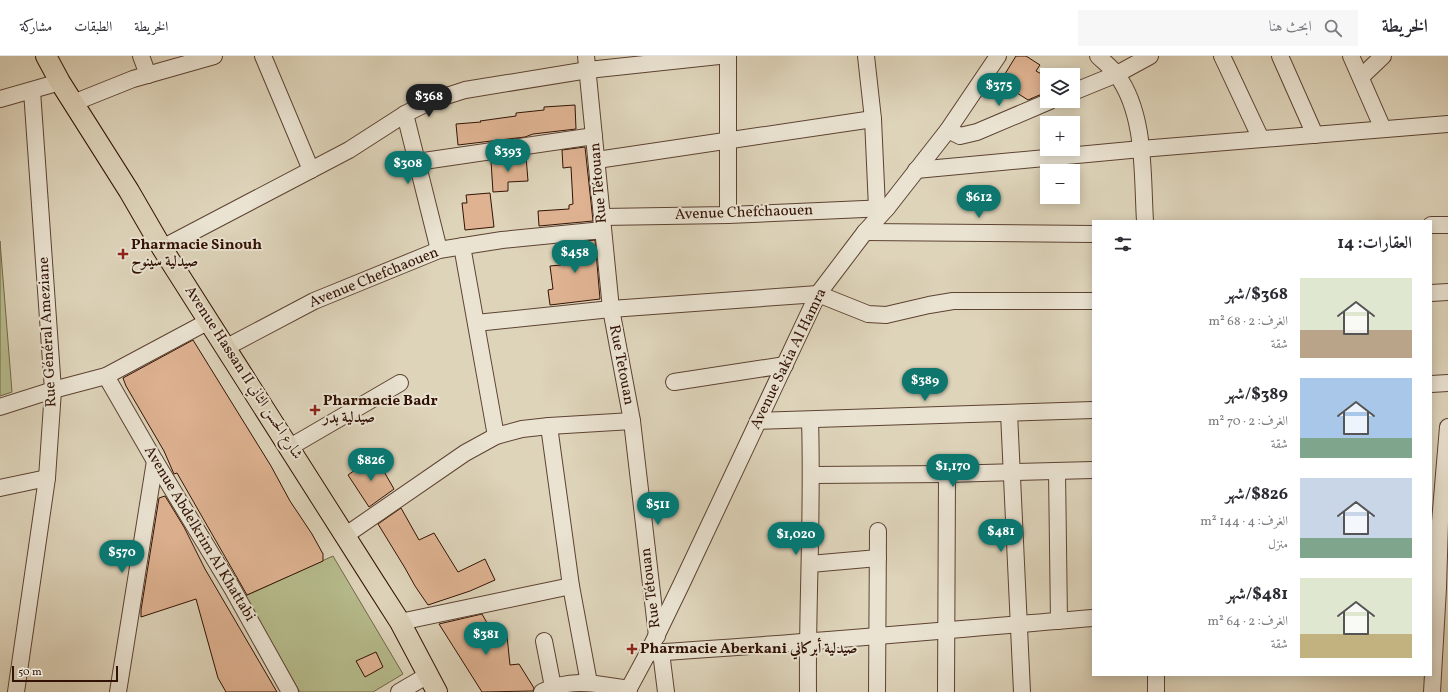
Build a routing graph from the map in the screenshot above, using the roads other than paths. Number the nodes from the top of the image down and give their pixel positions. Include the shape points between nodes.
1 (46, 56) edge
2 (141, 56) edge
3 (214, 56) edge
4 (263, 56) edge
5 (719, 56) edge
6 (728, 56) edge
7 (866, 56) edge
8 (998, 56) edge
9 (1098, 56) edge
10 (1150, 56) edge
11 (1222, 56) edge
12 (1280, 56) edge
13 (1351, 56) edge
14 (1383, 56) edge
15 (587, 63) edge
16 (1117, 74) junction
17 (148, 75) junction
18 (1361, 77) junction
19 (60, 82) junction
20 (1080, 89) edge
21 (32, 91) junction
22 (0, 99) edge
23 (73, 103) junction
24 (1040, 105) edge
25 (405, 114) junction
26 (874, 119) junction
27 (1448, 124) edge
28 (1383, 129) junction
29 (948, 130) junction
30 (1316, 135) junction
31 (594, 136) junction
32 (1261, 139) junction
33 (727, 141) junction
34 (1141, 149) junction
35 (597, 160) junction
36 (416, 162) junction
37 (311, 170) junction
38 (916, 170) junction
39 (882, 208) junction
40 (728, 215) junction
41 (1145, 220) edge
42 (603, 224) junction
43 (1432, 225) edge
44 (1448, 225) edge
45 (865, 232) junction
46 (1092, 234) edge
47 (462, 246) junction
48 (162, 248) junction
49 (438, 250) junction
50 (1432, 292) edge
51 (1448, 292) edge
52 (818, 294) junction
53 (1092, 301) edge
54 (611, 309) junction
55 (209, 321) junction
56 (476, 323) junction
57 (225, 348) junction
58 (785, 365) junction
59 (106, 376) junction
60 (674, 382) dead end
61 (400, 383) dead end
62 (1448, 383) edge
63 (1432, 384) edge
64 (54, 390) junction
65 (0, 407) edge
66 (1092, 410) edge
67 (1009, 413) junction
68 (632, 420) junction
69 (810, 420) junction
70 (758, 421) junction
71 (549, 426) junction
72 (496, 436) junction
73 (1443, 438) edge
74 (290, 447) junction
75 (155, 461) junction
76 (1092, 470) edge
77 (1057, 471) junction
78 (1012, 473) junction
79 (947, 474) junction
80 (812, 475) junction
81 (47, 478) junction
82 (0, 488) edge
83 (1436, 522) edge
84 (878, 531) dead end
85 (346, 535) junction
86 (878, 558) junction
87 (810, 564) junction
88 (571, 586) junction
89 (1439, 588) edge
90 (1092, 618) edge
91 (1059, 621) junction
92 (400, 622) junction
93 (1018, 624) junction
94 (946, 630) junction
95 (877, 635) junction
96 (657, 636) junction
97 (544, 641) dead end
98 (808, 642) junction
99 (655, 653) junction
100 (1432, 653) edge
101 (428, 675) junction
102 (1156, 676) edge
103 (589, 683) junction
104 (547, 689) edge
105 (628, 691) edge
106 (16, 692) edge
107 (118, 692) edge
108 (290, 692) edge
109 (399, 692) edge
110 (437, 692) edge
111 (666, 692) edge
112 (808, 692) edge
113 (877, 692) edge
114 (946, 692) edge
115 (1022, 692) edge
116 (1156, 692) edge
117 (1432, 692) edge

1 - 19 main road, Avenue Hassan II شارع الحسن الثاني
2 - 17 street
3 - 17 street
4 - 37 street
5 - 15 street
6 - 33 street
7 - 26 street
8 - 29 street, Avenue Sakia Al Hamra
9 - 16 street
10 - 16 street
11 - 32 street
12 - 30 street
13 - 18 street
14 - 18 street
15 - 25 street via 465,90 431,101
15 - 31 street, Rue Tétouan
16 - 20 street
16 - 34 street via 1129,94
17 - 23 street
18 - 28 street
19 - 21 street
19 - 23 main road, Avenue Hassan II شارع الحسن الثاني
21 - 22 street
21 - 64 street, Rue Général Ameziane
23 - 48 main road, Avenue Hassan II شارع الحسن الثاني
24 - 29 street via 977,132 960,136
25 - 36 street
25 - 37 street via 349,150
26 - 33 street
26 - 39 street
27 - 28 street
28 - 30 street
29 - 38 street, Avenue Sakia Al Hamra
30 - 32 street
31 - 35 street, Rue Tétouan
31 - 36 street
32 - 34 street
33 - 35 street
33 - 40 street
34 - 38 street
34 - 41 street
35 - 42 street, Rue Tétouan
36 - 49 street
37 - 48 street
38 - 39 street, Avenue Sakia Al Hamra
39 - 40 street, Avenue Chefchaouen
39 - 45 street, Avenue Sakia Al Hamra
40 - 42 street, Avenue Chefchaouen
42 - 47 street, Avenue Chefchaouen
42 - 54 street, Rue Tétouan
43 - 44 street
45 - 46 street
45 - 52 street, Avenue Sakia Al Hamra
47 - 49 street, Avenue Chefchaouen
47 - 56 street
48 - 55 main road, Avenue Hassan II شارع الحسن الثاني
49 - 57 street, Avenue Chefchaouen via 314,301
50 - 51 street
52 - 53 street via 868,314 886,315 953,301
52 - 54 street
52 - 58 street, Avenue Sakia Al Hamra
54 - 56 street
54 - 68 street, Rue Tetouan
55 - 57 main road, Avenue Hassan II شارع الحسن الثاني
55 - 59 street
56 - 72 street
57 - 74 main road, Avenue Hassan II شارع الحسن الثاني
58 - 60 street
58 - 70 street, Avenue Sakia Al Hamra
59 - 64 street
59 - 75 street, Avenue Abdelkrim Al Khattabi
61 - 74 street
62 - 63 street
64 - 65 street
64 - 81 street, Rue Général Ameziane
66 - 67 street
67 - 69 street
67 - 78 street
68 - 71 street
68 - 96 street, Rue Tétouan
69 - 70 street
69 - 80 street
70 - 96 street, Avenue Sakia Al Hamra
71 - 72 street via 522,429
71 - 88 street
72 - 85 street via 465,453
73 - 83 street
74 - 85 main road, Avenue Hassan II شارع الحسن الثاني
75 - 107 street
75 - 108 street, Avenue Abdelkrim Al Khattabi via 232,588
76 - 77 street
77 - 78 street
77 - 91 street
78 - 79 street
78 - 93 street
79 - 80 street
79 - 94 street
80 - 87 street
81 - 82 street
81 - 106 street, Rue Général Ameziane
83 - 89 street
84 - 86 street
85 - 92 main road, Avenue Hassan II شارع الحسن الثاني
86 - 87 street
86 - 95 street
87 - 98 street
88 - 92 street
88 - 103 street
89 - 100 street
90 - 91 street
91 - 93 street
92 - 101 main road, Avenue Hassan II شارع الحسن الثاني
93 - 94 street
93 - 115 street
94 - 95 street
94 - 114 street
95 - 98 street
95 - 113 street
96 - 99 street, Avenue Sakia Al Hamra
97 - 104 street
98 - 99 street
98 - 112 street
99 - 105 street, Avenue Sakia Al Hamra
99 - 111 street
100 - 117 street
101 - 109 street
101 - 110 main road, Avenue Hassan II شارع الحسن الثاني
102 - 116 street
103 - 104 street via 572,683
103 - 105 street

